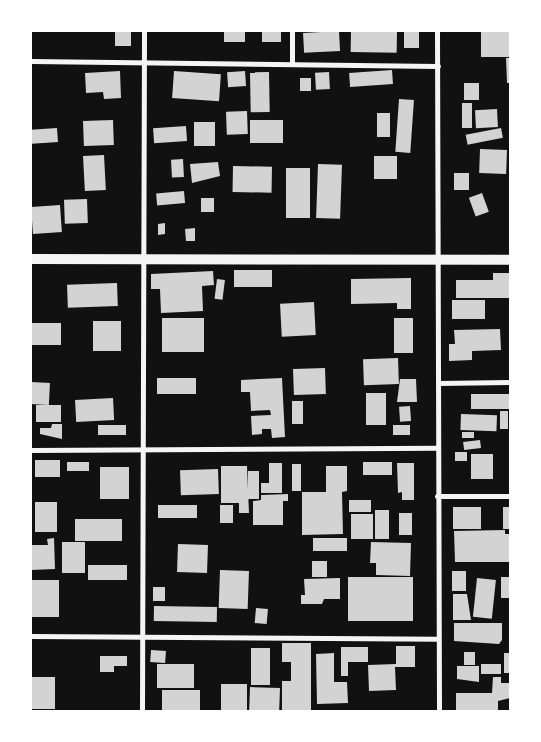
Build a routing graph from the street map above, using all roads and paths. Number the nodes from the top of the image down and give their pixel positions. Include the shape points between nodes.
1 (144, 31) edge
2 (292, 31) edge
3 (437, 31) edge
4 (31, 61) edge
5 (144, 62) junction
6 (292, 64) junction
7 (438, 66) junction
8 (31, 259) edge
9 (145, 259) junction
10 (510, 260) edge
11 (438, 261) junction
12 (510, 382) edge
13 (438, 383) junction
14 (438, 448) junction
15 (141, 449) junction
16 (31, 450) edge
17 (438, 496) junction
18 (510, 496) edge
19 (142, 634) junction
20 (31, 636) edge
21 (438, 639) junction
22 (142, 711) edge
23 (439, 711) edge

1 - 5 street
2 - 6 street
3 - 7 street
4 - 5 street
5 - 6 street
5 - 9 street
6 - 7 street
7 - 11 street
8 - 9 main road
9 - 11 main road
9 - 15 street
10 - 11 main road
11 - 13 street
12 - 13 street
13 - 14 street
14 - 15 street
14 - 17 street
15 - 16 street
15 - 19 street
17 - 18 street
17 - 21 street
19 - 20 street
19 - 21 street
19 - 22 street
21 - 23 street

